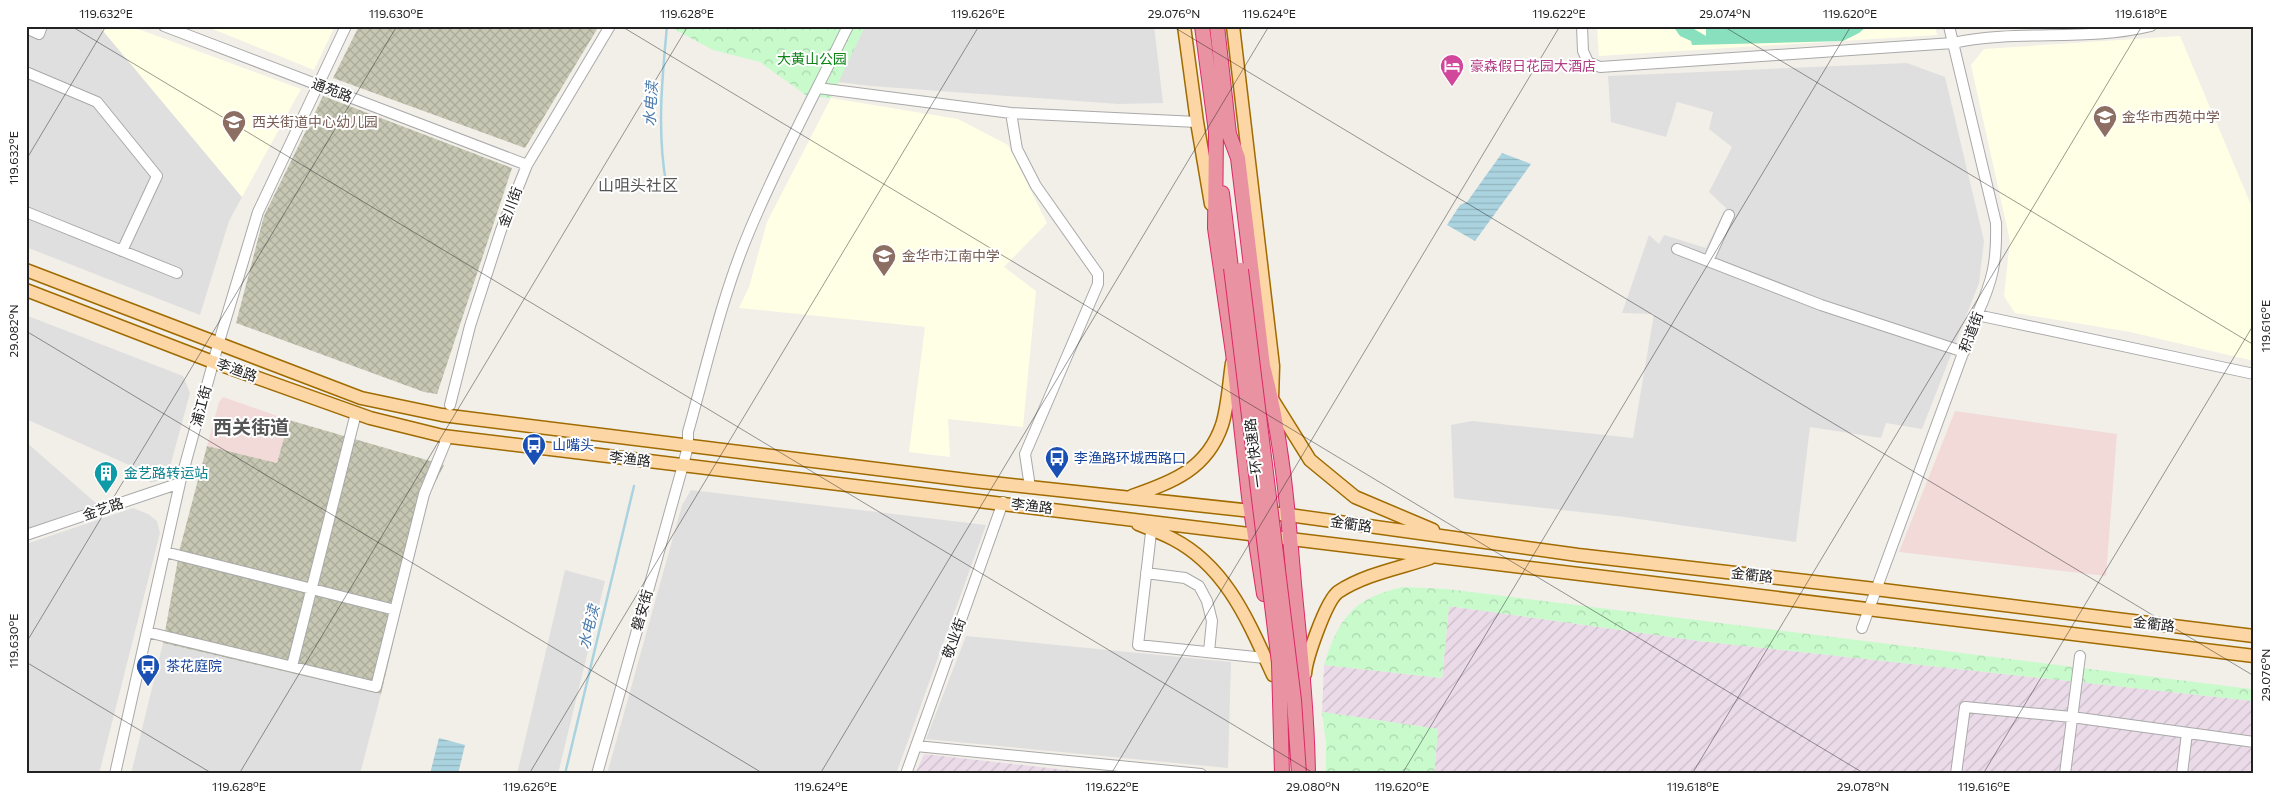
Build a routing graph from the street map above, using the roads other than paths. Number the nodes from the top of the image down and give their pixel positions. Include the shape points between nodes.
1 (42, 26) edge
2 (164, 26) edge
3 (346, 26) edge
4 (610, 26) edge
5 (848, 26) edge
6 (1184, 26) edge
7 (1202, 26) edge
8 (1216, 26) edge
9 (1233, 26) edge
10 (1582, 26) edge
11 (1949, 26) edge
12 (2151, 26) edge
13 (26, 28) edge
14 (1953, 43) junction
15 (26, 72) edge
16 (318, 85) junction
17 (818, 88) junction
18 (1011, 113) junction
19 (1197, 122) junction
20 (1222, 133) junction
21 (527, 165) junction
22 (27, 215) edge
23 (1728, 215) dead end
24 (1215, 228) junction
25 (1676, 249) dead end
26 (122, 251) junction
27 (1708, 261) junction
28 (1236, 269) junction
29 (26, 270) edge
30 (177, 274) dead end
31 (26, 290) edge
32 (1977, 315) junction
33 (218, 345) junction
34 (1964, 352) junction
35 (1233, 353) junction
36 (213, 362) junction
37 (2254, 374) edge
38 (1272, 399) junction
39 (450, 405) dead end
40 (356, 413) junction
41 (448, 436) junction
42 (688, 446) junction
43 (683, 465) junction
44 (180, 483) junction
45 (1030, 487) junction
46 (1128, 498) junction
47 (1003, 502) junction
48 (1251, 511) junction
49 (1289, 515) junction
50 (1152, 526) junction
51 (1255, 534) junction
52 (26, 535) edge
53 (1451, 537) junction
54 (1290, 538) junction
55 (165, 552) junction
56 (1434, 556) junction
57 (1146, 573) junction
58 (311, 589) junction
59 (1875, 589) junction
60 (1869, 609) junction
61 (395, 610) junction
62 (1862, 628) dead end
63 (147, 632) junction
64 (2254, 636) edge
65 (1209, 652) junction
66 (2080, 656) dead end
67 (2254, 656) edge
68 (1265, 658) junction
69 (292, 666) junction
70 (1273, 675) junction
71 (1304, 692) junction
72 (2072, 717) junction
73 (2187, 733) junction
74 (2254, 742) edge
75 (916, 746) junction
76 (115, 774) edge
77 (597, 774) edge
78 (906, 774) edge
79 (1201, 774) edge
80 (1276, 774) edge
81 (1282, 774) edge
82 (1299, 774) edge
83 (1308, 774) edge
84 (1956, 774) edge
85 (2065, 774) edge
86 (2182, 774) edge

1 - 13 street via 39,34
2 - 16 street, 通苑路
3 - 16 street, 浦江街
4 - 21 street, 金川街
5 - 17 street, 磐安街
6 - 19 main road
7 - 20 highway
8 - 20 highway
9 - 38 main road via 1273,366
10 - 14 street via 1583,51 1588,62 1600,66
11 - 14 street, 积道街
12 - 14 street via 2096,34 1982,37
14 - 32 street, 积道街 via 1996,223 1997,251 1991,284
15 - 26 street via 97,102 157,176
16 - 21 street, 通苑路
16 - 33 street, 浦江街 via 258,212
17 - 18 street
17 - 42 street, 磐安街 via 748,233 725,299 688,432
18 - 19 street
18 - 45 street via 1017,149 1036,186 1098,274 1098,284 1025,454
19 - 24 main road
20 - 24 highway
20 - 28 highway, 一环快速路
20 - 38 highway via 1238,158 1263,366
21 - 39 street, 金川街 via 501,230 470,326
22 - 26 street
23 - 27 street
24 - 35 highway
25 - 27 street
26 - 30 street
27 - 34 street via 1821,304
28 - 81 highway, 一环快速路, bridge via 1279,663
28 - 82 highway, 一环快速路, bridge via 1293,690
29 - 33 main road, 李渔路
31 - 36 main road, 李渔路
32 - 34 street, 积道街
32 - 37 street
33 - 36 street, 浦江街
33 - 42 main road, 李渔路 via 361,398 442,416
34 - 59 street, 积道街
35 - 46 main road via 1222,424 1211,448 1196,466 1174,481
35 - 48 highway
36 - 40 main road, 李渔路
36 - 44 street, 浦江街
38 - 49 highway
38 - 53 main road via 1310,460 1333,481 1355,497
40 - 41 main road, 李渔路
40 - 58 street
41 - 43 main road, 李渔路
41 - 61 street via 424,494
42 - 43 street, 磐安街
42 - 45 main road, 李渔路
43 - 47 main road, 李渔路
43 - 77 street, 磐安街
44 - 52 street, 金艺路
44 - 55 street, 浦江街
45 - 46 main road, 李渔路
46 - 48 main road, 李渔路
47 - 50 main road, 李渔路 via 1122,518
47 - 75 street, 敬业街
48 - 49 main road, 金衢路
48 - 51 highway
49 - 53 main road, 金衢路
49 - 54 highway
50 - 51 main road, 李渔路
50 - 57 street
50 - 68 main road via 1211,566 1239,604
51 - 54 main road, 金衢路
51 - 70 highway via 1271,635
53 - 59 main road, 金衢路
54 - 56 main road, 金衢路
54 - 71 highway
55 - 58 street
55 - 63 street, 浦江街
56 - 60 main road, 金衢路
56 - 71 main road via 1379,574 1337,593 1317,631 1305,666
57 - 65 street via 1185,578 1199,586 1212,621
57 - 65 street via 1138,645
58 - 61 street
58 - 69 street
59 - 60 street, 积道街
59 - 64 main road, 金衢路
60 - 62 street, 积道街
60 - 67 main road, 金衢路
61 - 69 street via 376,686
63 - 69 street
63 - 76 street, 浦江街
65 - 68 street
66 - 72 street
68 - 70 main road
70 - 80 highway
71 - 83 highway
72 - 73 street
72 - 84 street via 1965,706
72 - 85 street
73 - 74 street
73 - 86 street
75 - 78 street, 敬业街
75 - 79 street

